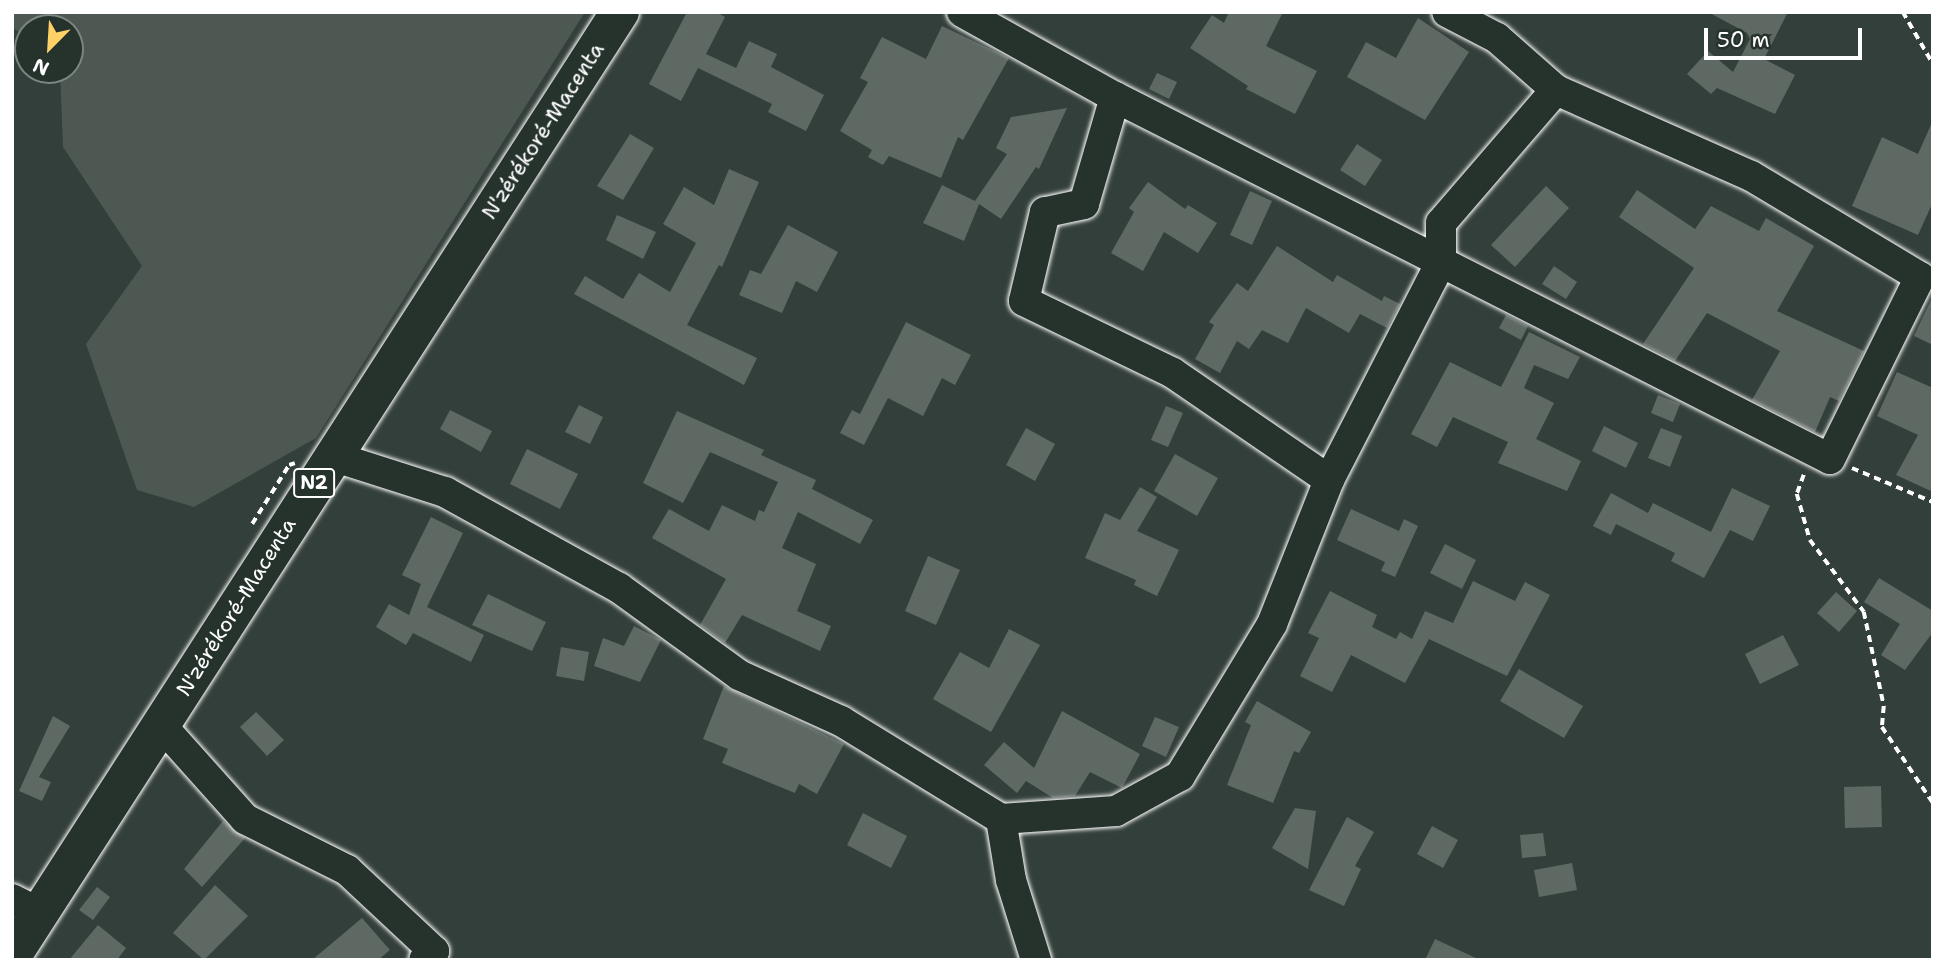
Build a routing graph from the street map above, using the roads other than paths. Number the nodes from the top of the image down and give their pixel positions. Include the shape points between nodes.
1 (620, 12) edge
2 (962, 12) edge
3 (1447, 12) edge
4 (1556, 90) junction
5 (1115, 97) junction
6 (1441, 262) junction
7 (1926, 276) edge
8 (332, 456) junction
9 (1329, 480) junction
10 (160, 725) junction
11 (1002, 819) junction
12 (25, 906) edge
13 (12, 955) edge
14 (17, 960) edge
15 (424, 960) edge
16 (1036, 960) edge

1 - 8 highway, N'zérékoré-Macenta / N2
2 - 5 street
3 - 4 street via 1497,38
4 - 6 street via 1441,223
4 - 7 street via 1751,176
5 - 6 street
5 - 9 street via 1084,204 1045,212 1024,301 1173,373
6 - 7 street via 1821,455
6 - 9 street
8 - 10 highway, N'zérékoré-Macenta / N2
8 - 11 street via 445,492 619,588 739,675 841,721
9 - 11 street via 1272,624 1180,776 1116,811
10 - 12 highway, N'zérékoré-Macenta / N2
10 - 15 street via 245,819 347,870 434,951
11 - 16 street via 1011,880
12 - 13 highway, N'zérékoré-Macenta / N2
13 - 14 street

